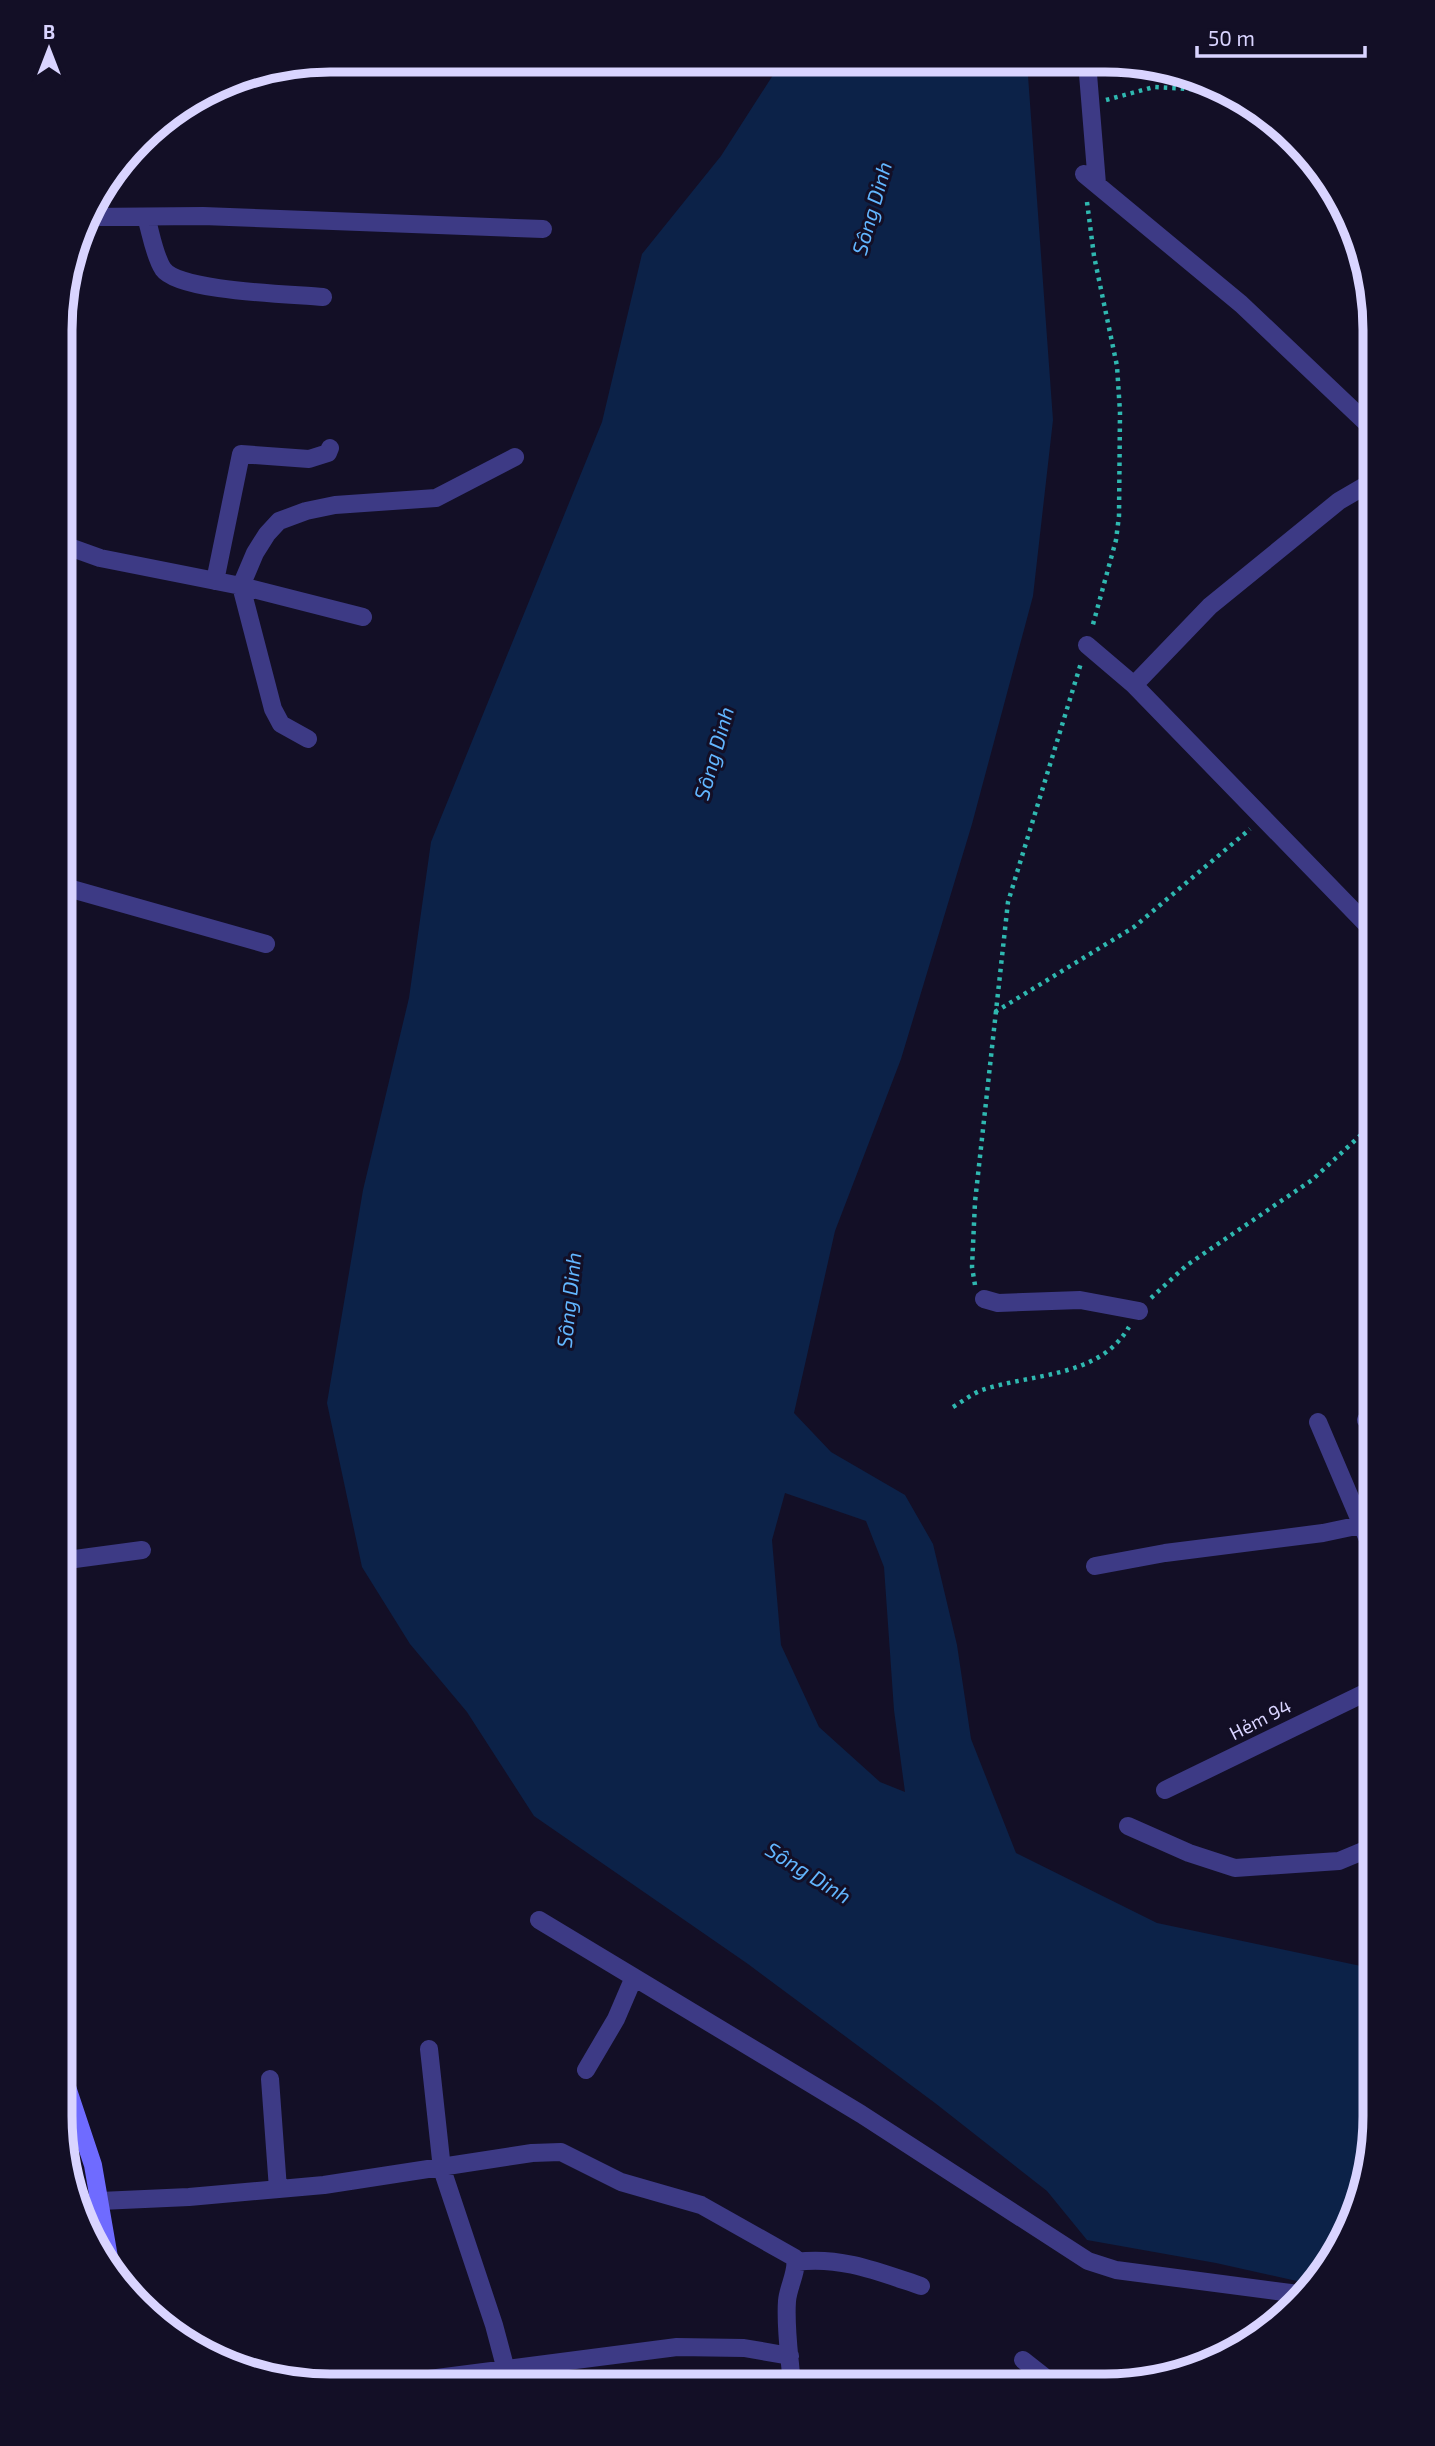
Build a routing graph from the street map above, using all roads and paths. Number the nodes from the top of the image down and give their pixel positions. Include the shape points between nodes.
1 (1087, 72) edge
2 (1201, 90) edge
3 (1089, 105) junction
4 (1091, 179) junction
5 (146, 216) junction
6 (98, 217) edge
7 (543, 229) dead end
8 (323, 297) dead end
9 (1363, 419) edge
10 (330, 448) dead end
11 (516, 457) dead end
12 (1363, 487) edge
13 (72, 548) edge
14 (215, 581) junction
15 (241, 586) junction
16 (363, 617) dead end
17 (1087, 645) junction
18 (1133, 685) junction
19 (307, 739) dead end
20 (1261, 819) junction
21 (72, 890) edge
22 (1363, 921) edge
23 (266, 944) dead end
24 (995, 1012) junction
25 (1363, 1135) edge
26 (984, 1299) joint
27 (1139, 1311) junction
28 (953, 1406) dead end
29 (1318, 1423) dead end
30 (1363, 1514) edge
31 (1363, 1525) edge
32 (142, 1550) dead end
33 (72, 1559) edge
34 (1095, 1566) dead end
35 (1363, 1694) edge
36 (1165, 1790) dead end
37 (1128, 1826) dead end
38 (1363, 1851) edge
39 (539, 1920) dead end
40 (634, 1976) junction
41 (429, 2049) dead end
42 (586, 2070) dead end
43 (270, 2078) dead end
44 (72, 2100) edge
45 (442, 2169) junction
46 (278, 2189) junction
47 (100, 2200) junction
48 (108, 2247) edge
49 (796, 2262) junction
50 (921, 2286) dead end
51 (1293, 2293) edge
52 (790, 2356) junction
53 (1023, 2360) dead end
54 (507, 2374) edge
55 (521, 2374) edge
56 (791, 2374) edge
57 (1041, 2374) edge

1 - 3 street
2 - 3 path via 1154,88
3 - 4 street
4 - 9 street via 1231,296
4 - 17 path via 1094,256 1117,366 1120,412 1116,540
5 - 6 street
5 - 7 street
5 - 8 street via 164,270 175,278 214,288
10 - 14 street via 328,453 309,459 241,454
11 - 15 street via 436,498 335,505 279,521 255,552
12 - 18 street via 1339,501 1210,606
13 - 14 street
14 - 15 street
15 - 16 street
15 - 19 street via 273,709 281,724
17 - 18 street
17 - 24 path via 1008,902
18 - 20 street
20 - 22 street
20 - 24 path via 1133,927
21 - 23 street
24 - 26 path via 972,1248 973,1276
25 - 27 path via 1312,1180 1187,1265
26 - 27 street via 998,1303 1080,1300
27 - 28 path via 1120,1343 1098,1360 995,1386
29 - 30 street
31 - 34 street
32 - 33 street
35 - 36 street, Hẻm 94
37 - 38 street via 1235,1868 1339,1861
39 - 40 street
40 - 42 street via 616,2019
40 - 51 street via 1088,2261 1116,2270
41 - 45 street
43 - 46 street
44 - 47 street
45 - 46 street
45 - 49 street via 532,2153 571,2154 621,2182 701,2205 783,2249
45 - 54 street
46 - 47 street
47 - 48 street
49 - 50 street via 845,2261
49 - 52 street via 787,2301
52 - 55 street via 707,2346
52 - 56 street
53 - 57 street

